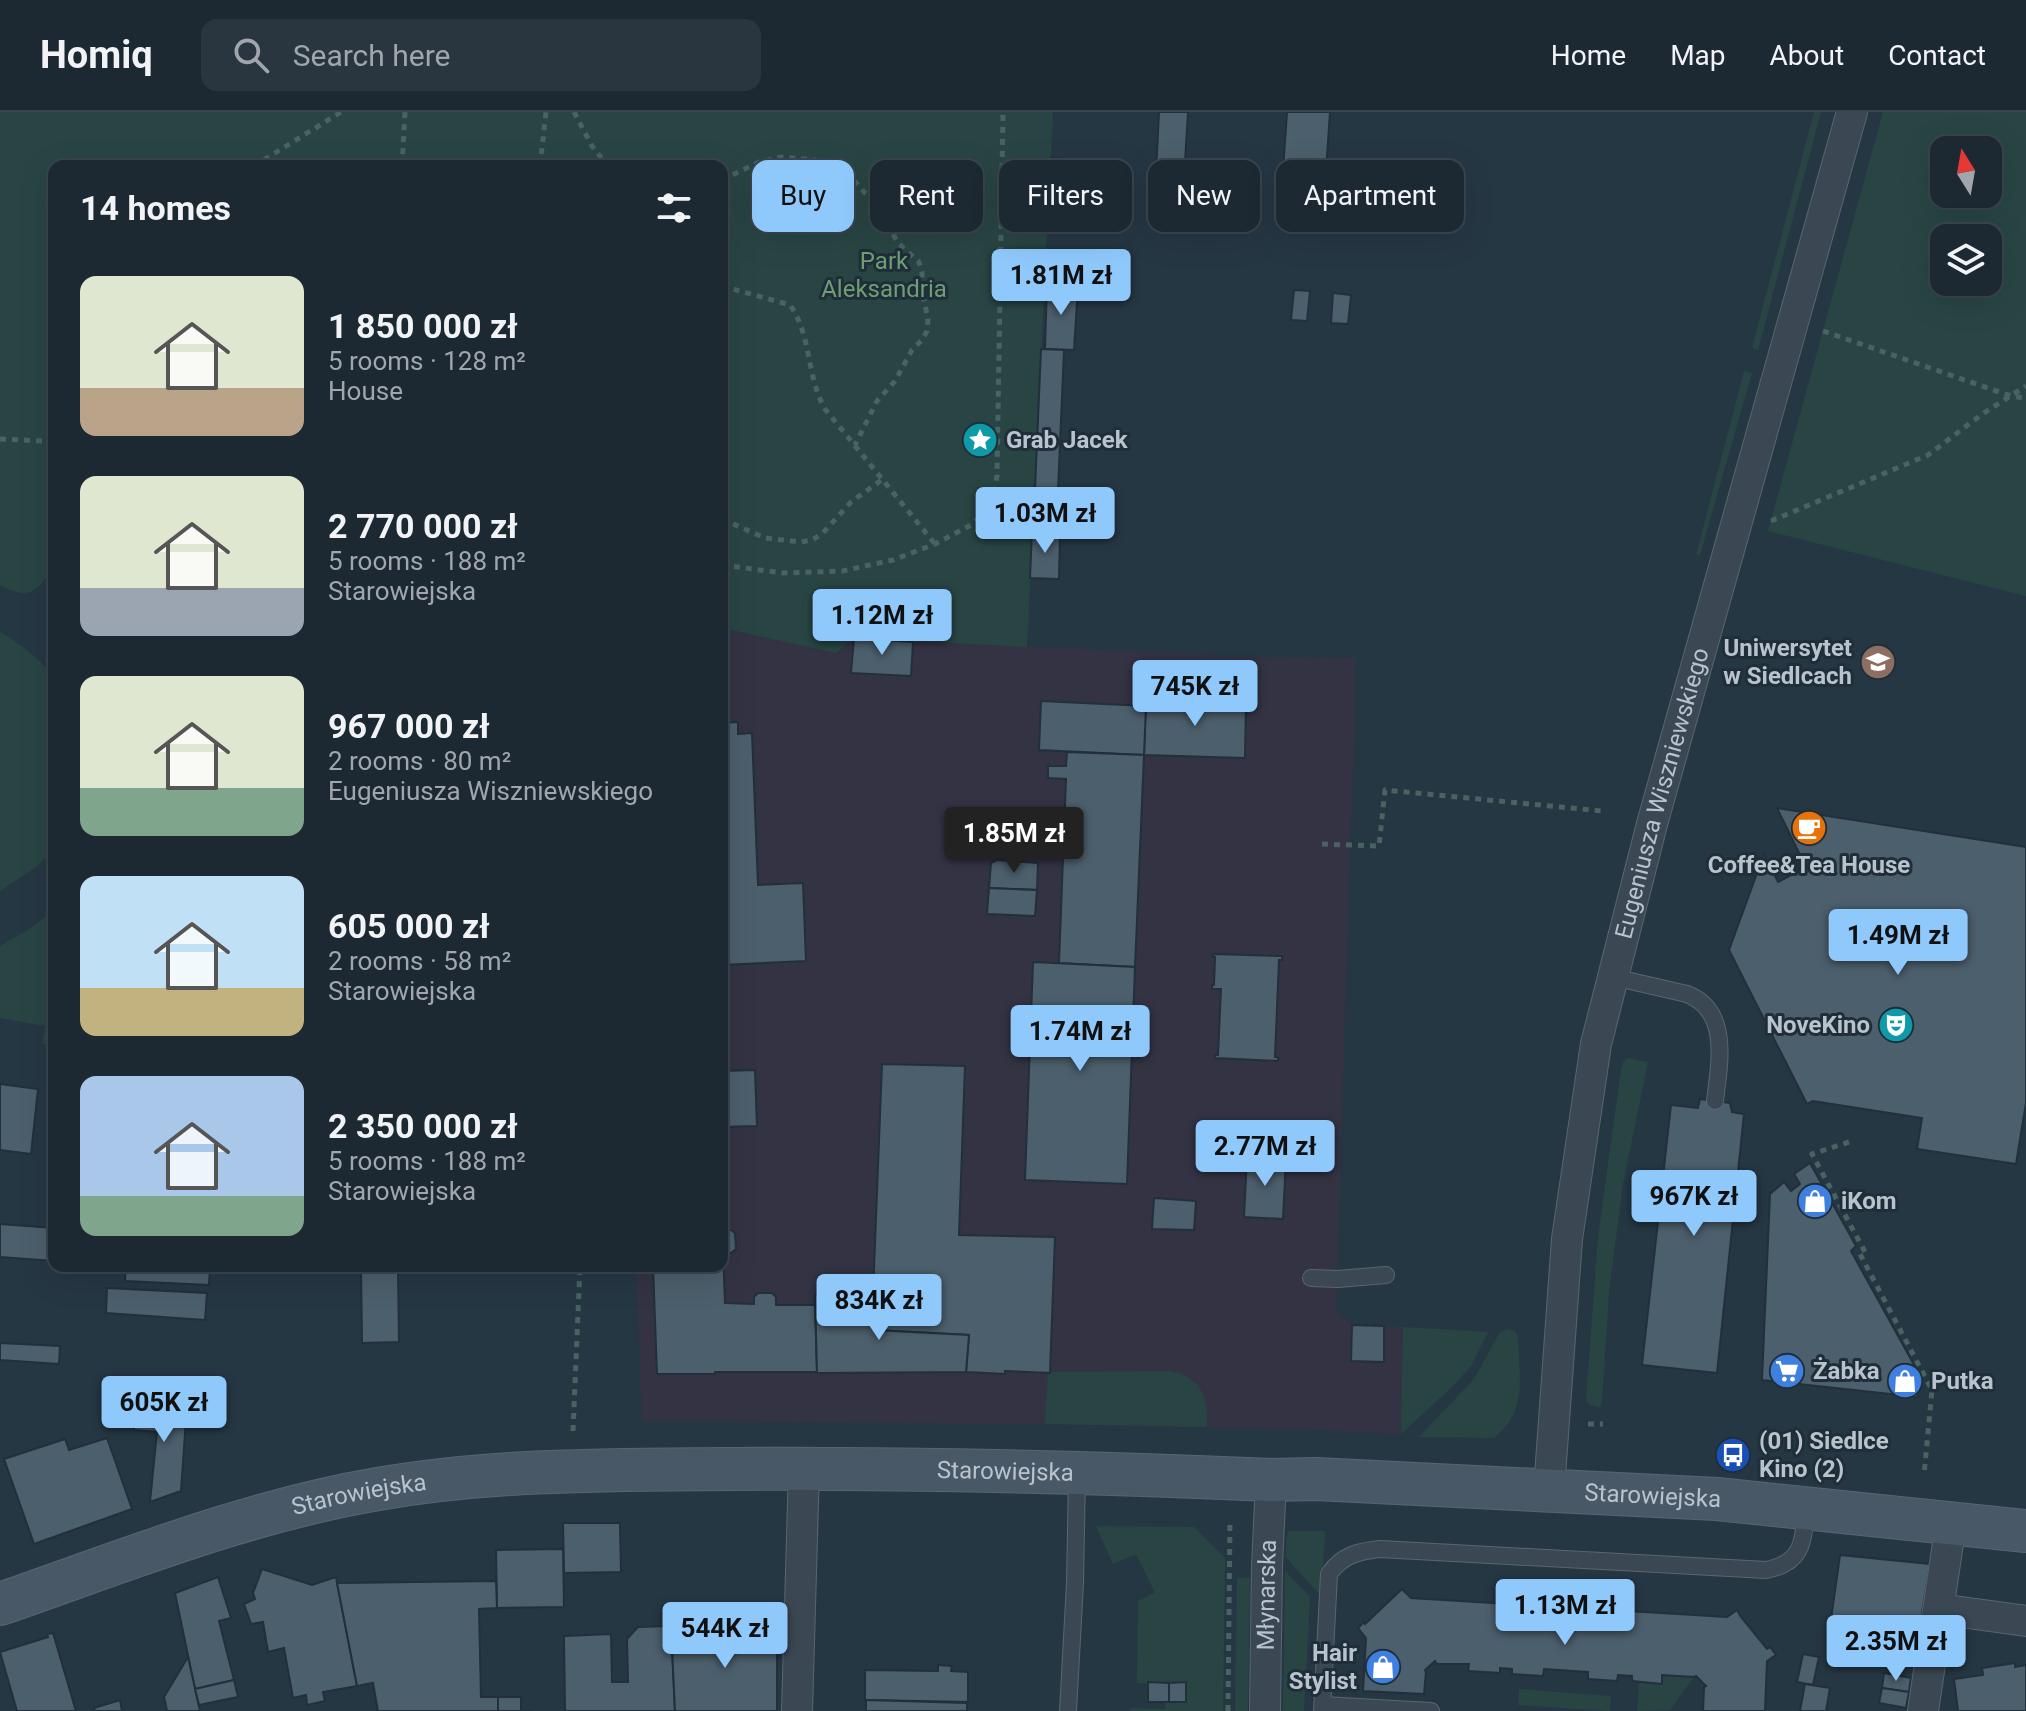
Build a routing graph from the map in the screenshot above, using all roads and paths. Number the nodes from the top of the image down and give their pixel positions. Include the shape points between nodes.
1 (341, 112) edge
2 (405, 112) edge
3 (546, 112) edge
4 (574, 112) edge
5 (1003, 112) edge
6 (1852, 112) edge
7 (264, 160) edge
8 (402, 160) edge
9 (541, 160) edge
10 (603, 160) edge
11 (728, 177) edge
12 (728, 288) edge
13 (1815, 328) dead end
14 (2026, 386) edge
15 (2011, 396) junction
16 (2026, 398) edge
17 (0, 439) edge
18 (48, 440) edge
19 (855, 445) junction
20 (883, 479) junction
21 (728, 522) edge
22 (1762, 525) dead end
23 (935, 544) junction
24 (728, 566) edge
25 (1602, 811) dead end
26 (1322, 844) dead end
27 (1613, 977) junction
28 (1715, 1101) dead end
29 (1849, 1142) dead end
30 (580, 1272) edge
31 (1386, 1275) dead end
32 (1311, 1278) dead end
33 (1587, 1424) dead end
34 (1603, 1424) dead end
35 (573, 1432) dead end
36 (804, 1468) junction
37 (1077, 1474) junction
38 (1924, 1475) dead end
39 (1271, 1480) junction
40 (1549, 1490) junction
41 (1807, 1508) junction
42 (1230, 1519) dead end
43 (1951, 1523) junction
44 (2026, 1531) edge
45 (0, 1604) edge
46 (1939, 1609) junction
47 (2026, 1621) edge
48 (1323, 1708) edge
49 (797, 1711) edge
50 (1068, 1711) edge
51 (1228, 1711) edge
52 (1265, 1711) edge
53 (1431, 1711) edge
54 (1923, 1711) edge

1 - 7 path
2 - 8 path
3 - 9 path
4 - 10 path
5 - 23 path via 997,476 992,505 971,525
6 - 27 street, Eugeniusza Wiszniewskiego
11 - 19 path via 782,157 841,166 865,193 888,207 894,236 919,262 927,331 877,401
12 - 19 path via 790,305 803,326 819,397
13 - 15 path
14 - 15 path
15 - 16 path
15 - 22 path via 1928,455
17 - 18 path
19 - 20 path
20 - 21 path via 812,540 765,538
20 - 23 path
23 - 24 path via 842,571 783,573
25 - 26 path via 1385,790 1379,846
27 - 28 lane via 1687,994 1705,1005 1721,1048
27 - 40 street, Eugeniusza Wiszniewskiego via 1596,1044 1567,1239
29 - 38 path via 1812,1154 1932,1390
30 - 35 path
31 - 32 lane
33 - 34 path
36 - 37 main road, Starowiejska
36 - 45 main road, Starowiejska via 559,1471 464,1476 376,1489 194,1536
36 - 49 street
37 - 39 main road, Starowiejska
37 - 50 lane
39 - 40 main road, Starowiejska
39 - 52 street, Młynarska
40 - 41 main road, Starowiejska
41 - 43 main road, Starowiejska
41 - 48 lane via 1796,1555 1787,1564 1766,1570 1360,1551 1342,1559 1329,1574
42 - 51 path
43 - 44 main road, Starowiejska
43 - 46 street
46 - 47 street
46 - 54 street
48 - 53 lane

